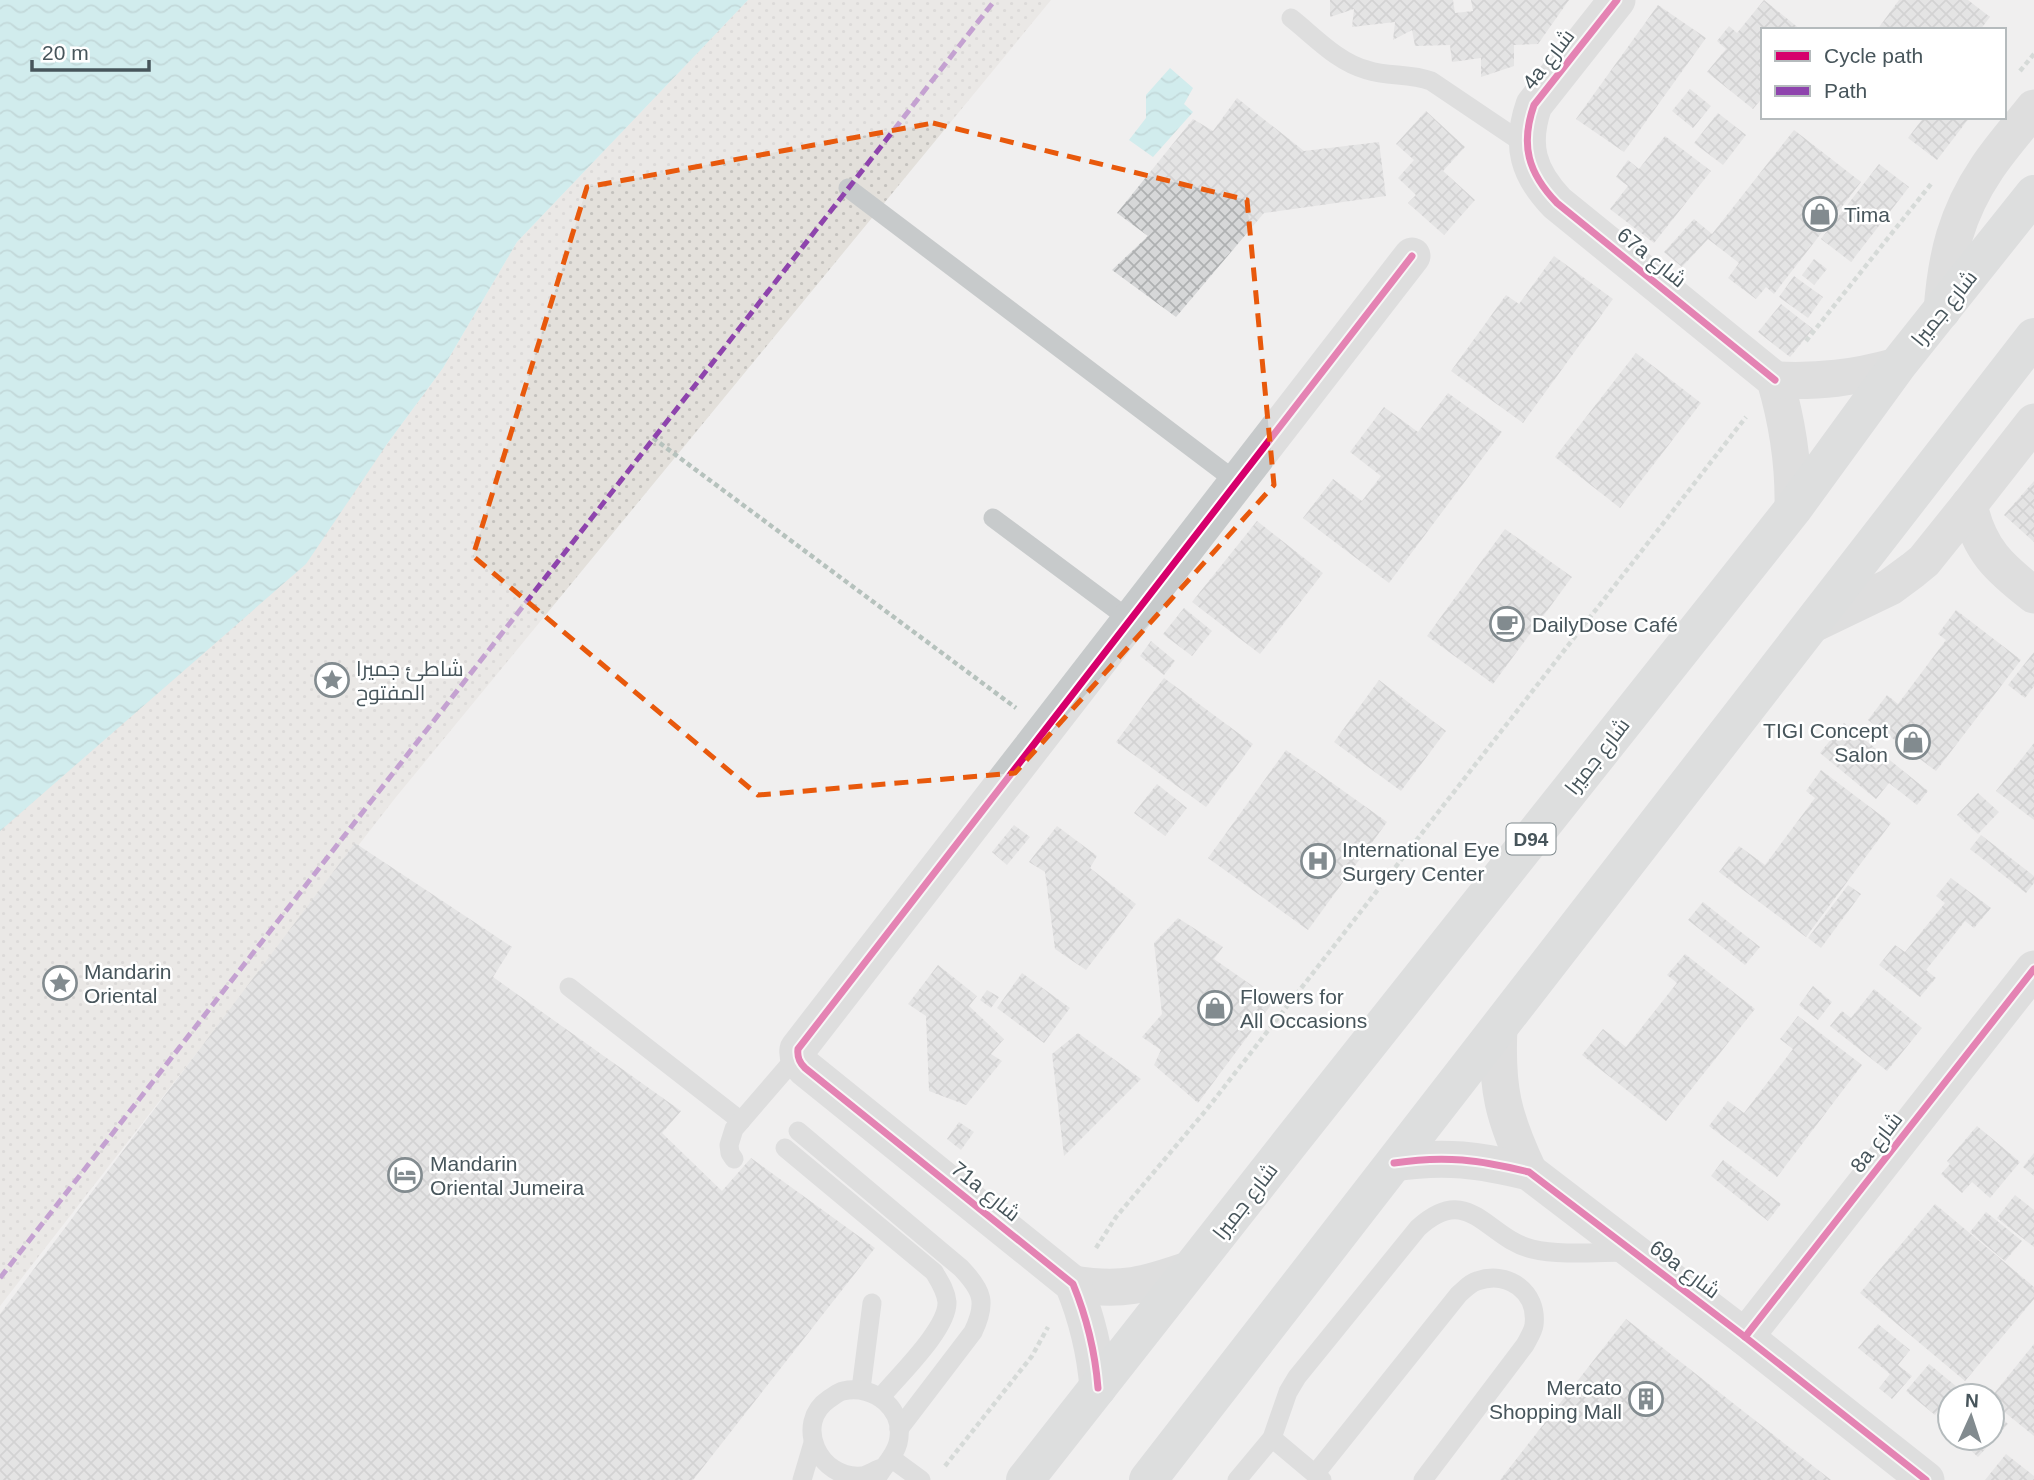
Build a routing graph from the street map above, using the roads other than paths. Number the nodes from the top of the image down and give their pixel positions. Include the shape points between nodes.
1 (1617, 0) edge
2 (1291, 18) dead end
3 (2034, 108) edge
4 (1529, 147) junction
5 (848, 188) dead end
6 (2034, 194) edge
7 (1412, 256) dead end
8 (1942, 311) junction
9 (2034, 337) edge
10 (1897, 366) junction
11 (1775, 380) junction
12 (2034, 422) edge
13 (1237, 482) junction
14 (1969, 505) junction
15 (1793, 509) junction
16 (993, 518) dead end
17 (2034, 595) edge
18 (1130, 620) junction
19 (1811, 625) junction
20 (2034, 969) edge
21 (569, 987) dead end
22 (1499, 1028) junction
23 (797, 1056) junction
24 (741, 1121) junction
25 (798, 1131) dead end
26 (785, 1148) dead end
27 (734, 1159) dead end
28 (1394, 1163) junction
29 (1530, 1172) junction
30 (1634, 1252) junction
31 (1191, 1269) junction
32 (1073, 1284) junction
33 (873, 1303) dead end
34 (1745, 1337) junction
35 (1098, 1388) junction
36 (861, 1389) junction
37 (880, 1397) junction
38 (899, 1429) junction
39 (1272, 1438) junction
40 (813, 1443) junction
41 (883, 1468) edge
42 (1318, 1477) edge
43 (802, 1480) edge
44 (921, 1480) edge
45 (1025, 1480) edge
46 (1148, 1480) edge
47 (1237, 1480) edge
48 (1423, 1480) edge
49 (1926, 1480) edge

1 - 4 street, 4a شارع via 1534,106 1527,126
2 - 4 lane via 1345,62 1368,71 1431,81
3 - 8 street via 1968,200 1945,273
4 - 11 street, 67a شارع via 1531,168 1557,203
5 - 13 lane
6 - 8 main road, شارع جميرا / D94
7 - 13 street
8 - 10 main road, شارع جميرا / D94
9 - 19 main road
10 - 11 street via 1837,380
10 - 15 main road, شارع جميرا / D94
11 - 15 street via 1790,444
12 - 14 street
13 - 18 street
14 - 17 street via 1992,560
14 - 19 street via 1924,561 1902,580
15 - 31 main road, شارع جميرا / D94
16 - 18 lane
18 - 23 street
19 - 22 main road
20 - 34 street, 8a شارع
21 - 24 lane
22 - 28 main road
22 - 29 street, 69a شارع via 1502,1102
23 - 24 lane
23 - 32 street, 71a شارع via 805,1068
24 - 27 lane via 730,1136
25 - 38 lane via 961,1268 974,1281 981,1298 981,1316 973,1332
26 - 37 lane via 934,1272 943,1286 947,1303 943,1321
28 - 29 street, 69a شارع via 1461,1159
28 - 46 main road
29 - 30 street, 69a شارع
30 - 34 street, 69a شارع
30 - 39 lane via 1541,1251 1506,1239 1475,1214 1444,1211 1430,1217 1297,1377
31 - 32 street via 1132,1287 1102,1289
31 - 35 main road, شارع جميرا / D94
32 - 35 street via 1091,1335
33 - 36 lane
34 - 49 street, 69a شارع
35 - 45 main road, شارع جميرا / D94
36 - 37 lane
36 - 40 lane via 840,1392 822,1404 813,1422
37 - 38 lane via 897,1416
38 - 41 lane via 898,1444
39 - 42 lane
39 - 47 lane
40 - 41 lane via 823,1462 841,1474 862,1476
40 - 43 lane
41 - 44 lane
42 - 48 lane via 1459,1294 1474,1282 1492,1277 1511,1280 1526,1292 1534,1309 1534,1328

